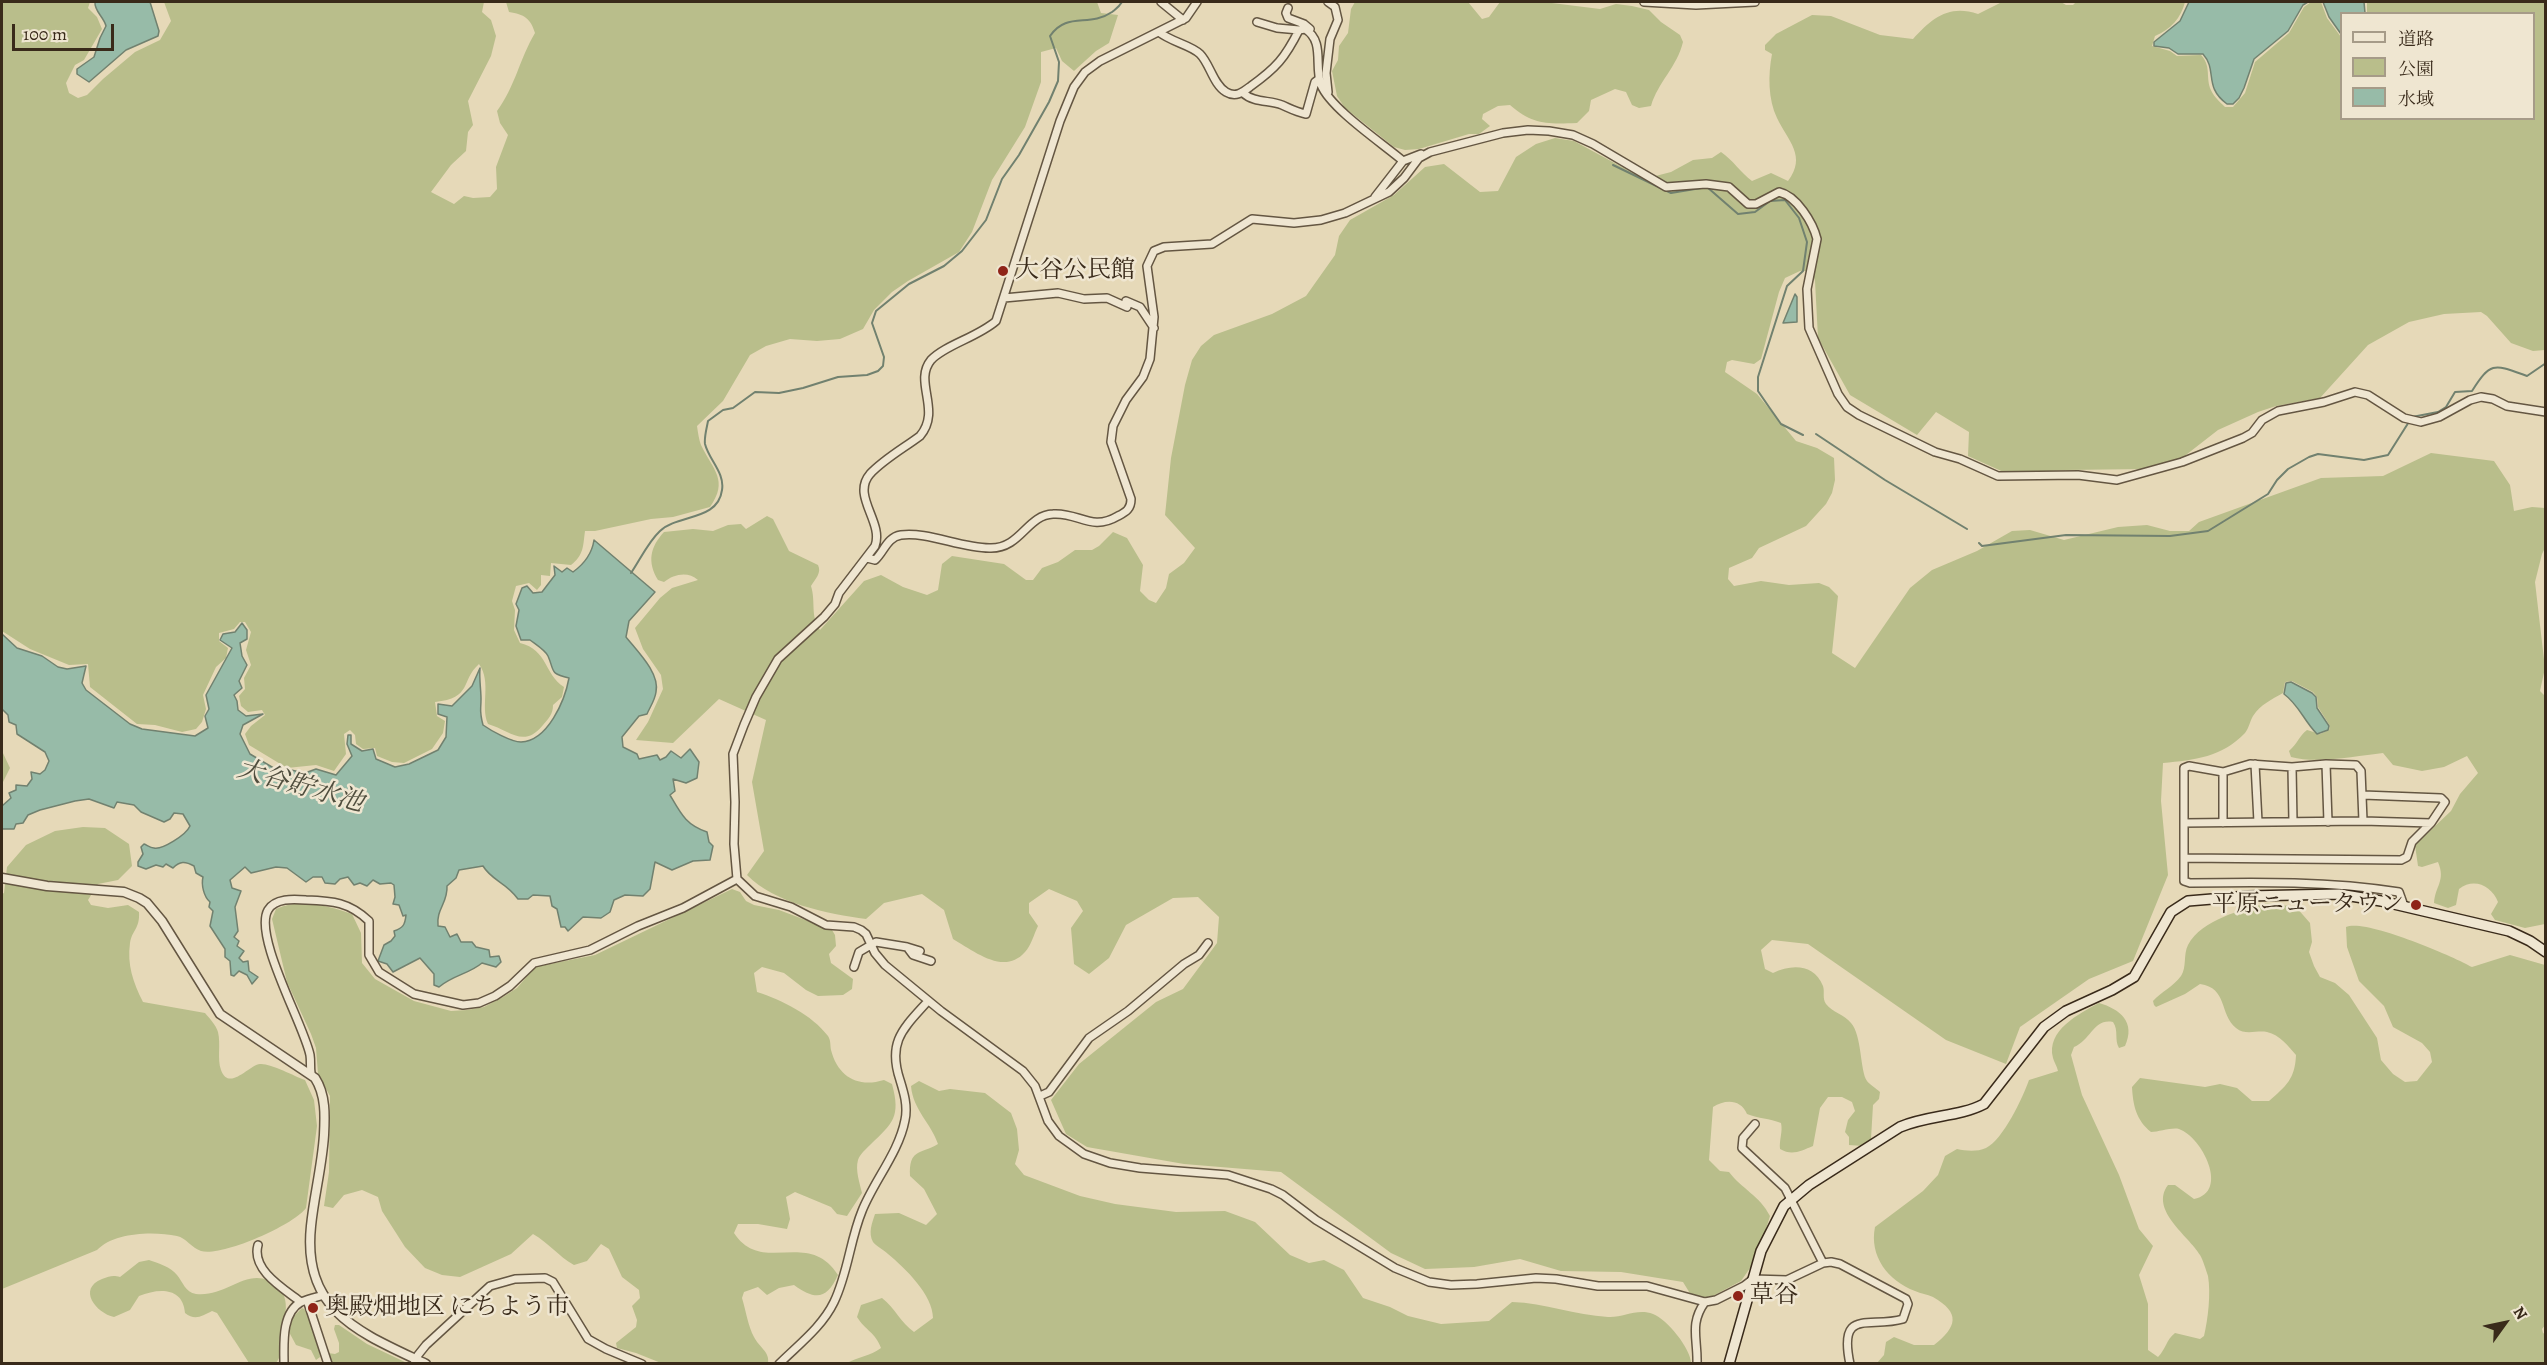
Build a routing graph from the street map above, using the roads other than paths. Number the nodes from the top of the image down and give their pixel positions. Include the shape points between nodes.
1 (1161, 2) edge
2 (1197, 2) edge
3 (1328, 2) edge
4 (1644, 2) edge
5 (1755, 2) edge
6 (1288, 8) dead end
7 (1183, 20) junction
8 (1257, 22) dead end
9 (1299, 30) junction
10 (1159, 32) junction
11 (1313, 36) junction
12 (1320, 79) junction
13 (1243, 93) junction
14 (1330, 99) junction
15 (1430, 152) junction
16 (1403, 161) junction
17 (1373, 200) junction
18 (1004, 297) junction
19 (1154, 328) junction
20 (2546, 412) edge
21 (867, 558) junction
22 (2326, 764) junction
23 (2256, 765) junction
24 (2292, 767) junction
25 (2223, 772) junction
26 (2363, 795) junction
27 (2363, 821) junction
28 (2258, 822) junction
29 (2293, 822) junction
30 (2328, 822) junction
31 (2184, 823) junction
32 (2223, 823) junction
33 (2431, 823) junction
34 (2184, 858) junction
35 (2, 878) edge
36 (737, 879) junction
37 (2404, 906) junction
38 (871, 944) junction
39 (1208, 944) dead end
40 (907, 948) junction
41 (920, 951) dead end
42 (2546, 952) edge
43 (931, 961) dead end
44 (854, 967) dead end
45 (928, 1001) junction
46 (311, 1073) junction
47 (1040, 1095) junction
48 (1755, 1124) dead end
49 (1791, 1198) junction
50 (258, 1245) dead end
51 (1823, 1263) junction
52 (1753, 1279) junction
53 (324, 1295) junction
54 (304, 1301) junction
55 (1706, 1302) junction
56 (415, 1361) edge
57 (284, 1364) edge
58 (328, 1364) edge
59 (426, 1364) edge
60 (642, 1364) edge
61 (779, 1364) edge
62 (1697, 1364) edge
63 (1728, 1364) edge
64 (1850, 1364) edge

1 - 7 street
2 - 7 street
3 - 14 street via 1335,7 1338,20 1330,39 1326,73
4 - 5 street
6 - 11 street via 1288,18 1304,24
7 - 10 street
8 - 9 street
9 - 11 street via 1305,29
9 - 13 street via 1278,66
10 - 13 street via 1200,54 1226,92
10 - 18 street via 1100,61 1074,87
11 - 12 street
12 - 13 street via 1315,82 1306,114 1248,98
12 - 14 street
14 - 16 street
15 - 16 street
15 - 17 street via 1419,158 1389,192
15 - 20 street via 1503,133 1549,130 1593,144 1666,187 1724,185 1748,204 1779,192 1788,195 1816,234 1807,289 1809,328 1838,394 1859,416 1998,476 2078,475 2117,480 2139,475 2243,438 2278,411 2355,392 2421,422 2481,397
16 - 17 street
17 - 19 street via 1311,222 1252,219 1212,244 1154,251 1147,266
18 - 19 street via 1058,293 1107,298 1127,307 1125,301 1140,307
18 - 21 street via 996,321 988,328 931,360 926,372 930,410 926,427 867,479 864,495 878,533
19 - 21 street via 1147,368 1110,433 1131,499 1126,512 1101,524 1047,514 1013,542 997,548 901,535 890,540 875,560
21 - 36 street via 824,617 778,659 744,725 733,754
22 - 24 street
22 - 26 street via 2359,766
22 - 30 street
23 - 24 street
23 - 25 street
23 - 28 street
24 - 29 street
25 - 31 street via 2184,768
25 - 32 street
26 - 27 street
26 - 33 street via 2441,798 2445,805
27 - 30 street
27 - 33 street
28 - 29 street
28 - 32 street
29 - 30 street
31 - 32 street
31 - 34 street
33 - 34 street via 2401,860
34 - 37 street via 2186,883 2386,889 2399,891
35 - 46 street via 124,892 147,903 220,1014
36 - 38 street via 758,897 791,907 826,925 861,930
36 - 46 street via 590,950 534,963 495,996 463,1005 414,994 379,972 369,955 369,921 350,906 304,900 273,904 266,915 266,929 281,985 310,1055
37 - 42 main road via 2509,931
37 - 49 main road via 2339,894 2188,901 2171,912 2134,977 2043,1027 1984,1104 1900,1127
38 - 40 street via 882,942
38 - 44 street via 859,952
38 - 45 street via 880,959
39 - 47 street via 1199,956 1089,1038 1049,1092
40 - 41 street
40 - 43 street via 917,957
45 - 47 street via 1023,1071
45 - 61 street via 896,1044 894,1056 905,1097 905,1121 861,1211 833,1304
46 - 53 street via 321,1091 324,1114 323,1152 310,1242 313,1268
47 - 55 street via 1048,1121 1059,1136 1084,1154 1140,1168 1228,1175 1271,1189 1395,1268 1429,1282 1460,1285 1556,1279 1598,1286 1647,1286
48 - 49 street via 1743,1138 1742,1148 1778,1180
49 - 51 street
49 - 52 main road via 1772,1226
50 - 54 street via 263,1269 270,1278
51 - 52 street via 1787,1280
51 - 64 street via 1840,1264 1906,1299 1908,1304 1903,1319 1865,1322 1853,1327 1846,1341
52 - 55 street
52 - 63 main road
53 - 54 street
53 - 56 street via 361,1332
54 - 57 street via 292,1311 287,1323
54 - 58 street
55 - 62 street via 1695,1322
56 - 59 street
56 - 60 street via 426,1345 490,1286 505,1280 545,1278 553,1282 593,1343

